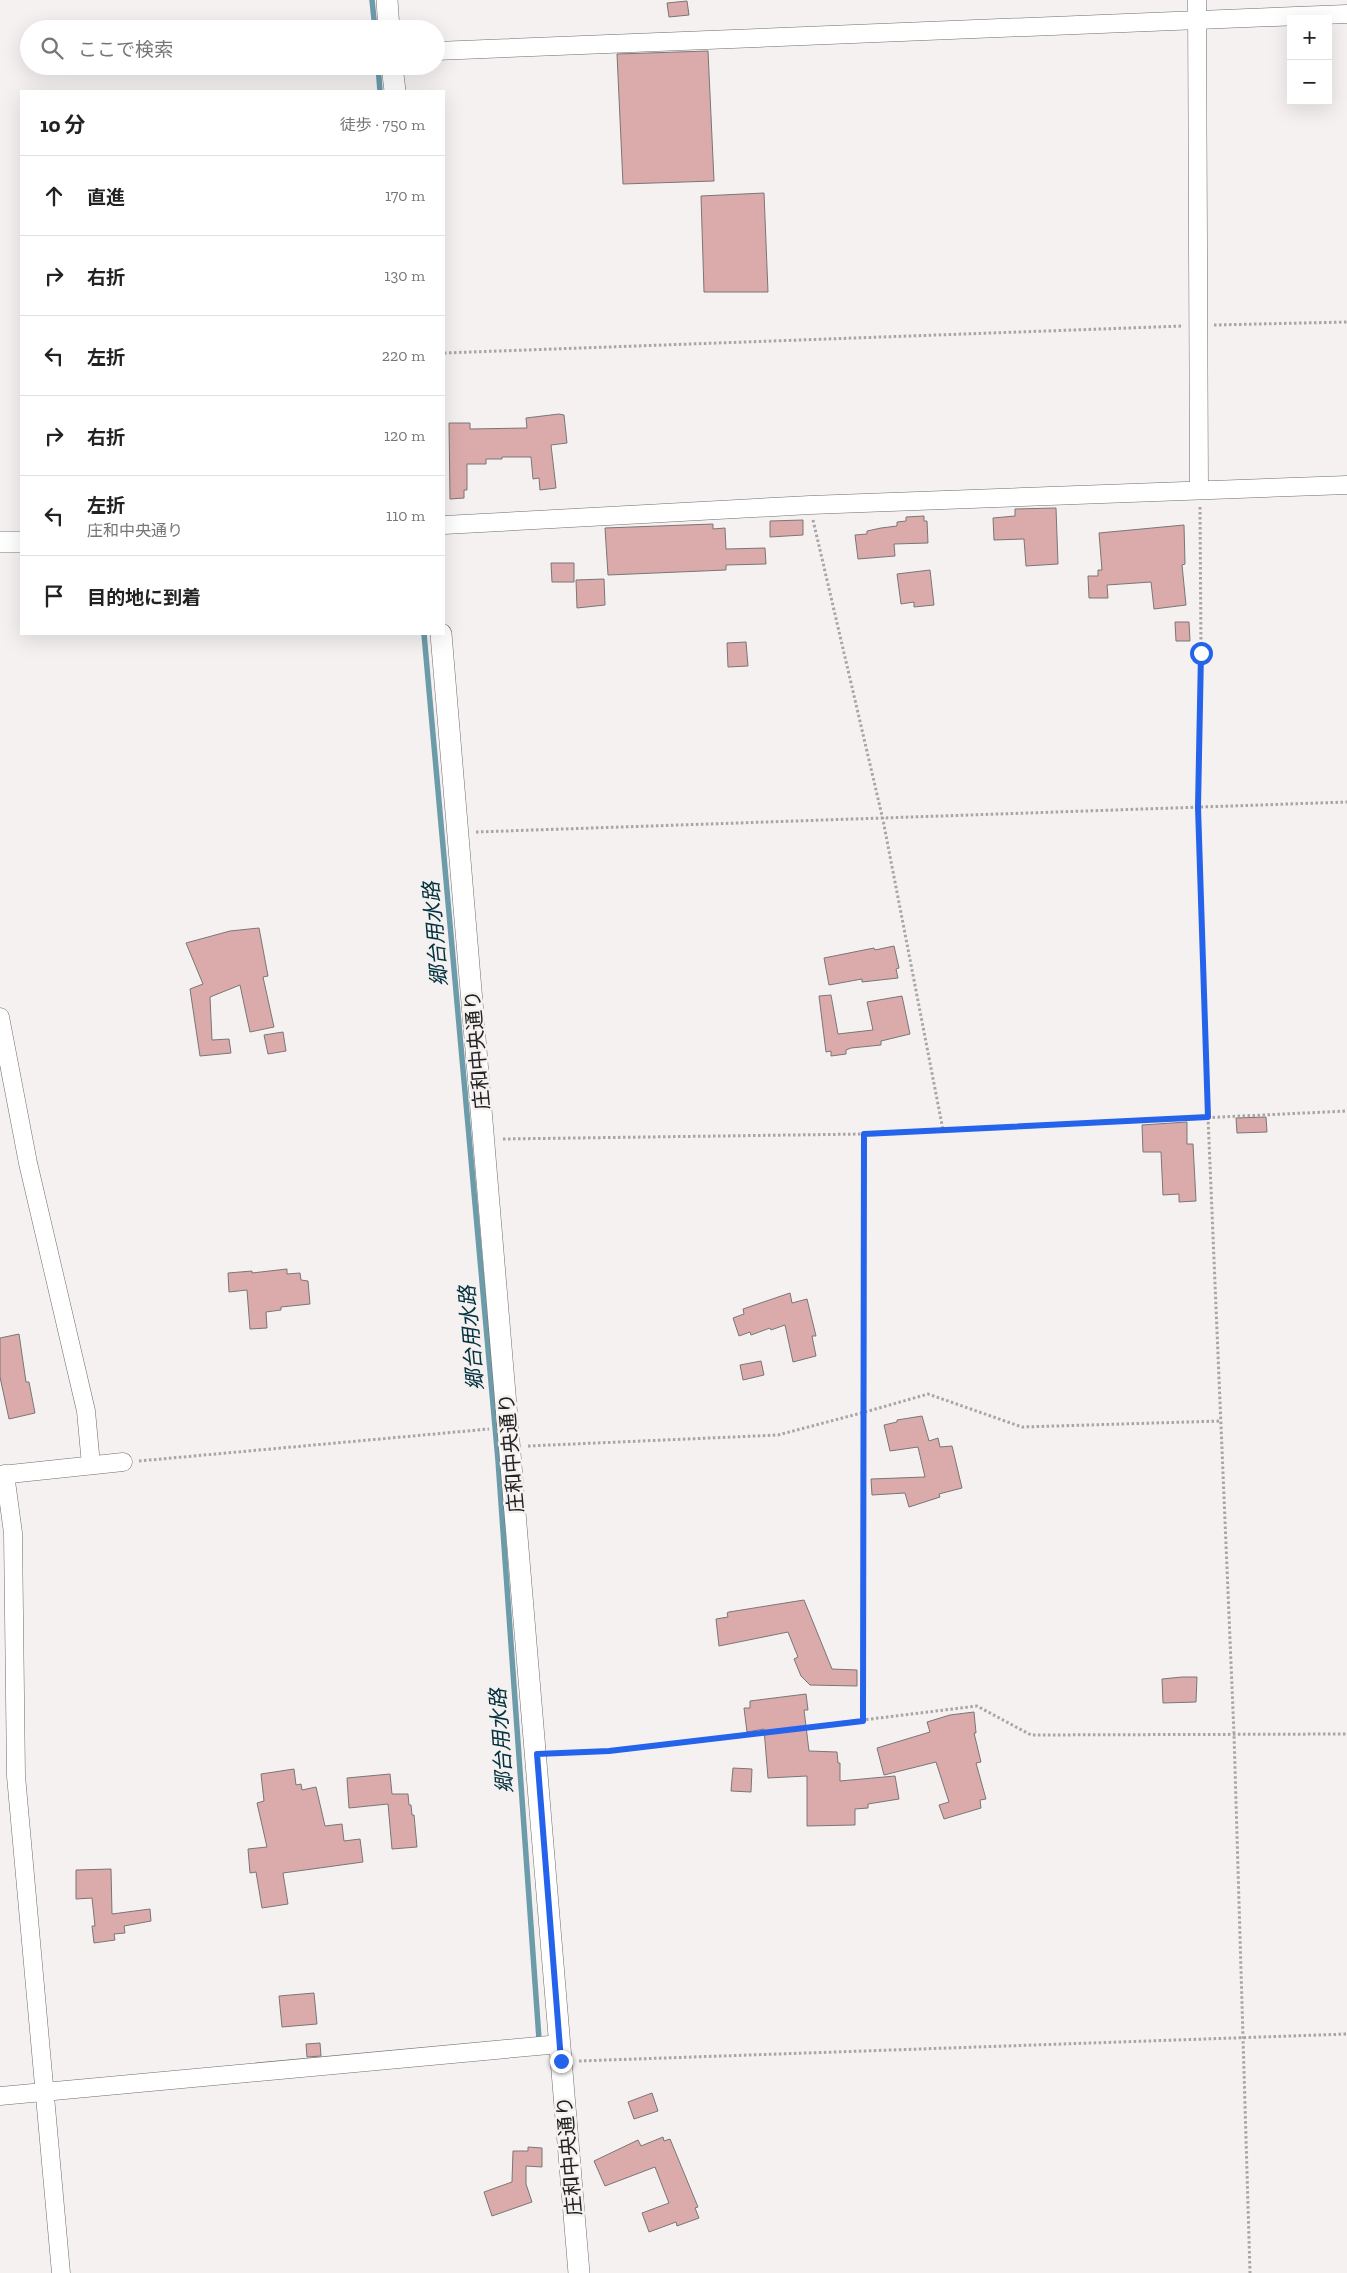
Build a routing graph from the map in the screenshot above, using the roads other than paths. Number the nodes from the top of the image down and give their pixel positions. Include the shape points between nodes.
1 (387, 0) edge
2 (1197, 0) edge
3 (1347, 14) edge
4 (388, 20) edge
5 (1197, 20) junction
6 (445, 51) edge
7 (393, 75) edge
8 (395, 90) edge
9 (1347, 485) edge
10 (1200, 490) junction
11 (445, 525) edge
12 (0, 542) edge
13 (20, 542) edge
14 (442, 635) edge
15 (0, 1017) edge
16 (123, 1462) road end
17 (91, 1465) junction
18 (3, 1475) edge
19 (560, 2052) junction
20 (44, 2091) junction
21 (0, 2096) edge
22 (61, 2273) edge
23 (579, 2273) edge

1 - 4 street
2 - 5 street
3 - 5 street
5 - 6 street
5 - 10 street
7 - 8 street
9 - 10 street
10 - 11 street via 810,505
12 - 13 street
14 - 19 street, 庄和中央通り
15 - 17 street via 28,1163 86,1411
16 - 17 street
17 - 18 street
18 - 20 street via 13,1533 16,1776
19 - 20 street
19 - 23 street, 庄和中央通り
20 - 21 street
20 - 22 street

